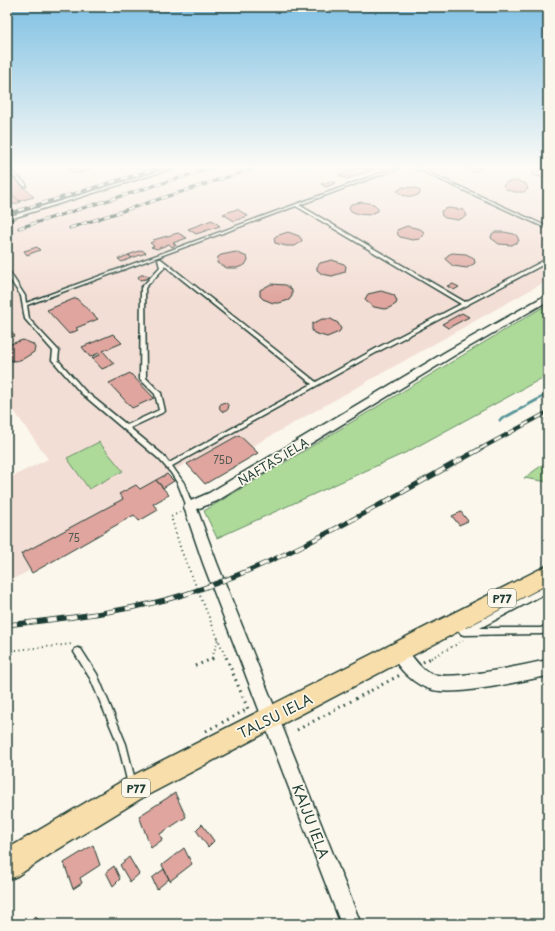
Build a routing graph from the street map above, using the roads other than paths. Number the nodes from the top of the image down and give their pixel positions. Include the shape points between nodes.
1 (30, 211) edge
2 (278, 211) edge
3 (307, 211) edge
4 (512, 211) edge
5 (7, 220) edge
6 (548, 228) edge
7 (155, 256) junction
8 (160, 260) junction
9 (548, 260) edge
10 (7, 272) edge
11 (548, 297) edge
12 (465, 304) junction
13 (24, 305) junction
14 (315, 384) junction
15 (126, 428) junction
16 (168, 466) junction
17 (190, 507) junction
18 (548, 574) edge
19 (548, 588) edge
20 (460, 627) junction
21 (548, 627) edge
22 (78, 652) road end
23 (398, 652) junction
24 (548, 668) edge
25 (259, 713) junction
26 (133, 789) junction
27 (7, 866) edge
28 (351, 924) edge

1 - 5 lane
2 - 7 lane
3 - 12 lane
4 - 6 lane
7 - 8 lane
7 - 13 lane
8 - 14 lane
8 - 15 lane via 162,267 143,288 142,311 143,379 158,393 162,411
9 - 12 lane
10 - 13 lane via 23,296
11 - 17 street, NAFTAS IELA via 213,498
12 - 14 lane
13 - 15 lane via 27,319 56,351 55,360 83,392
14 - 16 lane
15 - 16 lane
16 - 17 lane via 181,483
17 - 25 street
18 - 20 main road, TALSU IELA / P77
19 - 20 lane
20 - 21 lane via 542,630
20 - 23 main road, TALSU IELA / P77
22 - 26 lane via 94,677 122,744
23 - 24 street via 410,669 433,682 456,683
23 - 25 main road, TALSU IELA / P77
25 - 26 main road, TALSU IELA / P77
25 - 28 street, KAIJU IELA
26 - 27 main road, TALSU IELA / P77 via 42,842

